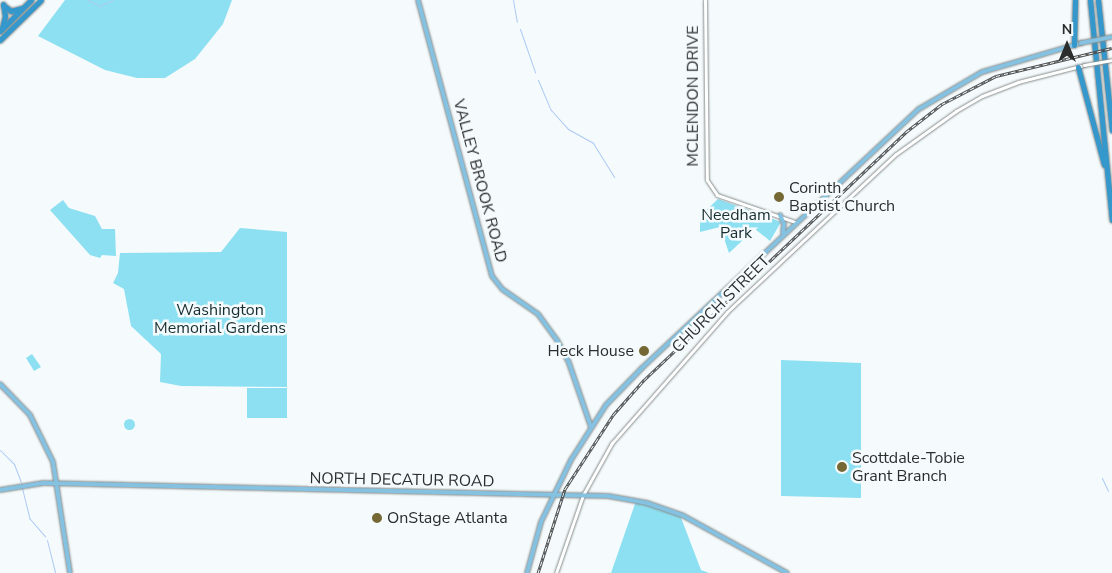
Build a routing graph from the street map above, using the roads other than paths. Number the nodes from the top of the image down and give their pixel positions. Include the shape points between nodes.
1 (31, 0) edge
2 (41, 0) edge
3 (418, 0) edge
4 (705, 0) edge
5 (1075, 0) edge
6 (1090, 0) edge
7 (1098, 0) edge
8 (24, 7) junction
9 (1, 30) edge
10 (1112, 37) edge
11 (0, 40) edge
12 (1074, 45) junction
13 (1112, 60) edge
14 (1078, 67) junction
15 (1112, 130) edge
16 (1108, 180) junction
17 (780, 215) junction
18 (1112, 220) edge
19 (795, 222) junction
20 (783, 233) junction
21 (0, 384) edge
22 (591, 427) junction
23 (58, 483) junction
24 (0, 490) edge
25 (553, 495) junction
26 (583, 495) junction
27 (70, 573) edge
28 (527, 573) edge
29 (556, 573) edge
30 (787, 573) edge

1 - 8 highway
2 - 11 highway
3 - 22 main road, VALLEY BROOK ROAD via 492,276 502,289 538,314 557,340 569,363
4 - 17 street, MCLENDON DRIVE via 706,180 717,195
5 - 12 highway
6 - 16 highway
7 - 15 highway
8 - 9 highway
8 - 9 highway via 11,11 3,4 5,16
10 - 12 main road, bridge
12 - 19 main road via 1004,64 932,99 892,130
13 - 14 street, CHURCH STREET, bridge
14 - 16 highway
14 - 26 street, CHURCH STREET via 1046,73 982,96 896,154 703,336 619,434
16 - 18 highway
17 - 19 street, MCLENDON DRIVE
17 - 20 main road
19 - 20 main road
20 - 22 main road via 629,380
21 - 23 main road via 25,409 41,432
22 - 25 main road
23 - 24 main road, NORTH DECATUR ROAD via 21,484
23 - 25 main road, NORTH DECATUR ROAD
23 - 27 main road
25 - 26 main road, NORTH DECATUR ROAD
25 - 28 main road via 536,536
26 - 29 street, CHURCH STREET
26 - 30 main road, NORTH DECATUR ROAD via 630,499 670,510

